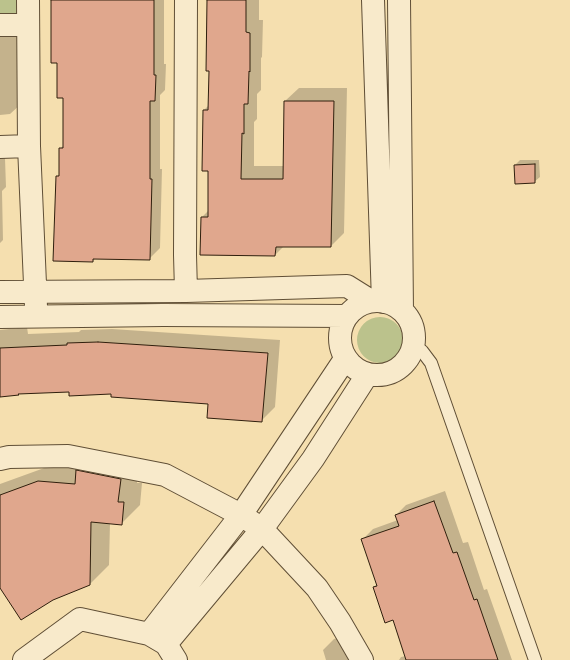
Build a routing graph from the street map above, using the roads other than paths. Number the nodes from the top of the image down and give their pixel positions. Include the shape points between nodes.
1 (28, 0) edge
2 (186, 0) edge
3 (373, 3) edge
4 (399, 3) edge
5 (0, 25) edge
6 (28, 25) junction
7 (29, 146) junction
8 (0, 147) edge
9 (186, 291) junction
10 (0, 292) edge
11 (36, 292) junction
12 (385, 304) junction
13 (347, 316) junction
14 (0, 317) edge
15 (36, 317) junction
16 (414, 345) junction
17 (346, 359) junction
18 (367, 375) junction
19 (0, 459) edge
20 (241, 515) junction
21 (262, 529) junction
22 (164, 646) edge
23 (24, 660) edge
24 (362, 660) edge
25 (535, 660) edge

1 - 6 street
2 - 9 street
3 - 4 street
3 - 12 street
4 - 12 street
5 - 6 street
6 - 7 street
7 - 8 street
7 - 11 street
9 - 11 street
9 - 12 street via 347,286
10 - 11 street
11 - 15 street
12 - 13 street via 358,306
12 - 16 street via 410,320 415,332
13 - 15 street
13 - 17 street via 340,337 341,349
14 - 15 street
16 - 18 street via 405,364 388,375
16 - 25 lane via 431,363
17 - 18 street via 355,369
17 - 20 street
18 - 21 street via 313,459
19 - 20 street via 68,456 166,475
20 - 21 street
20 - 22 street
21 - 22 street
21 - 24 street via 318,588
22 - 23 street via 80,619

